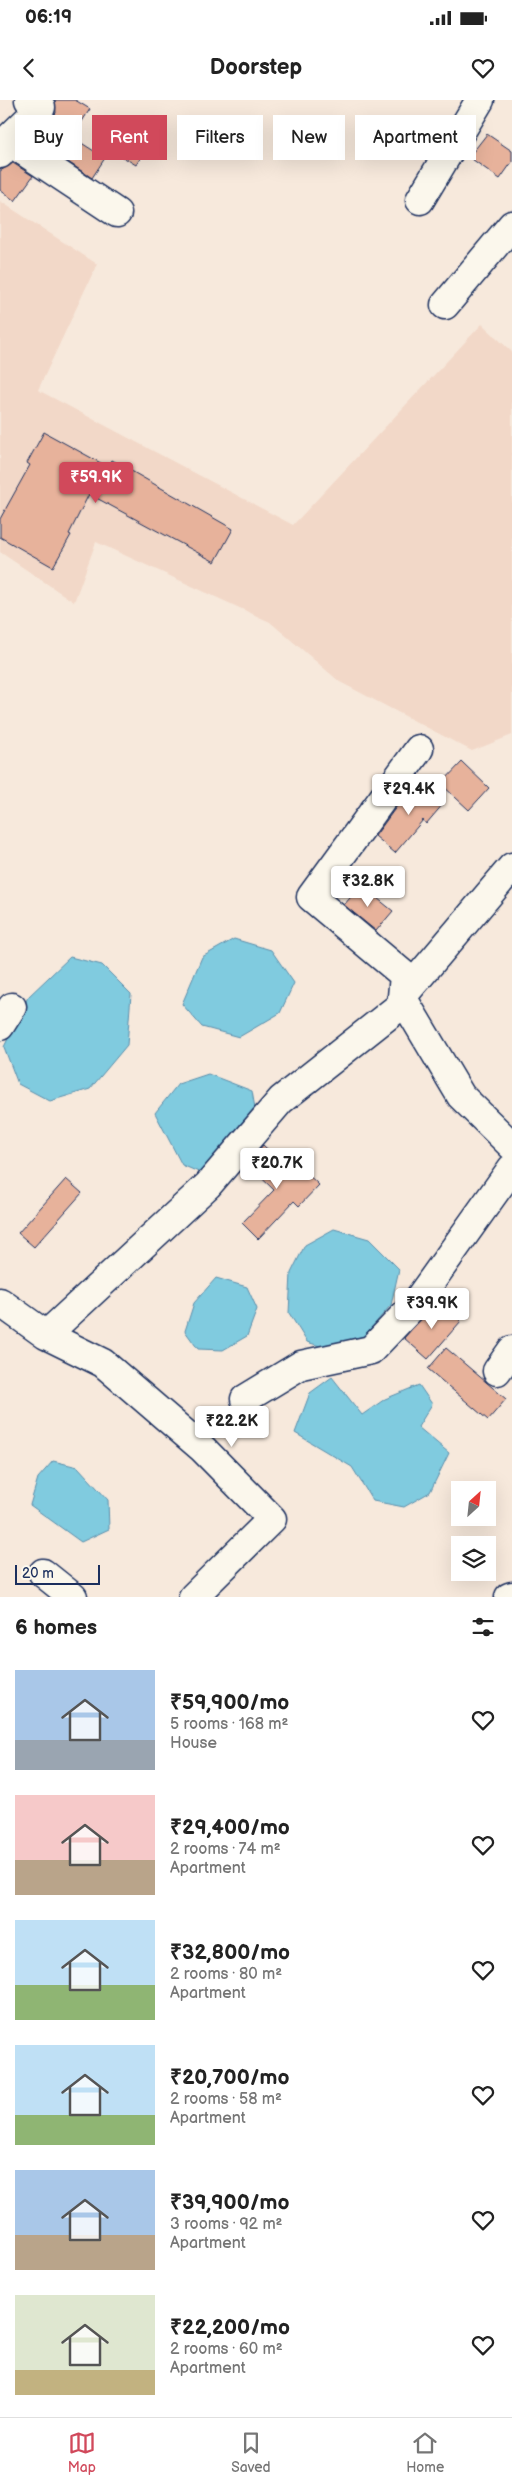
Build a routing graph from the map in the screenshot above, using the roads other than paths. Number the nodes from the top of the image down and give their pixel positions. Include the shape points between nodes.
1 (29, 100) edge
2 (480, 100) edge
3 (4, 147) edge
4 (420, 200) dead end
5 (116, 213) dead end
6 (512, 224) edge
7 (445, 305) dead end
8 (418, 749) dead end
9 (512, 867) edge
10 (403, 999) junction
11 (512, 1146) edge
12 (512, 1168) edge
13 (0, 1302) edge
14 (46, 1335) junction
15 (245, 1399) dead end
16 (43, 1573) dead end
17 (72, 1597) edge
18 (192, 1597) edge

1 - 3 street via 41,107
2 - 4 street
3 - 5 street
6 - 7 street
8 - 10 street via 311,898 404,975
9 - 10 street
10 - 11 street via 461,1096
10 - 14 street via 281,1100 208,1185
12 - 15 street via 415,1304 371,1350 301,1365
13 - 14 street
14 - 18 street via 103,1363 203,1449 272,1519
16 - 17 street

